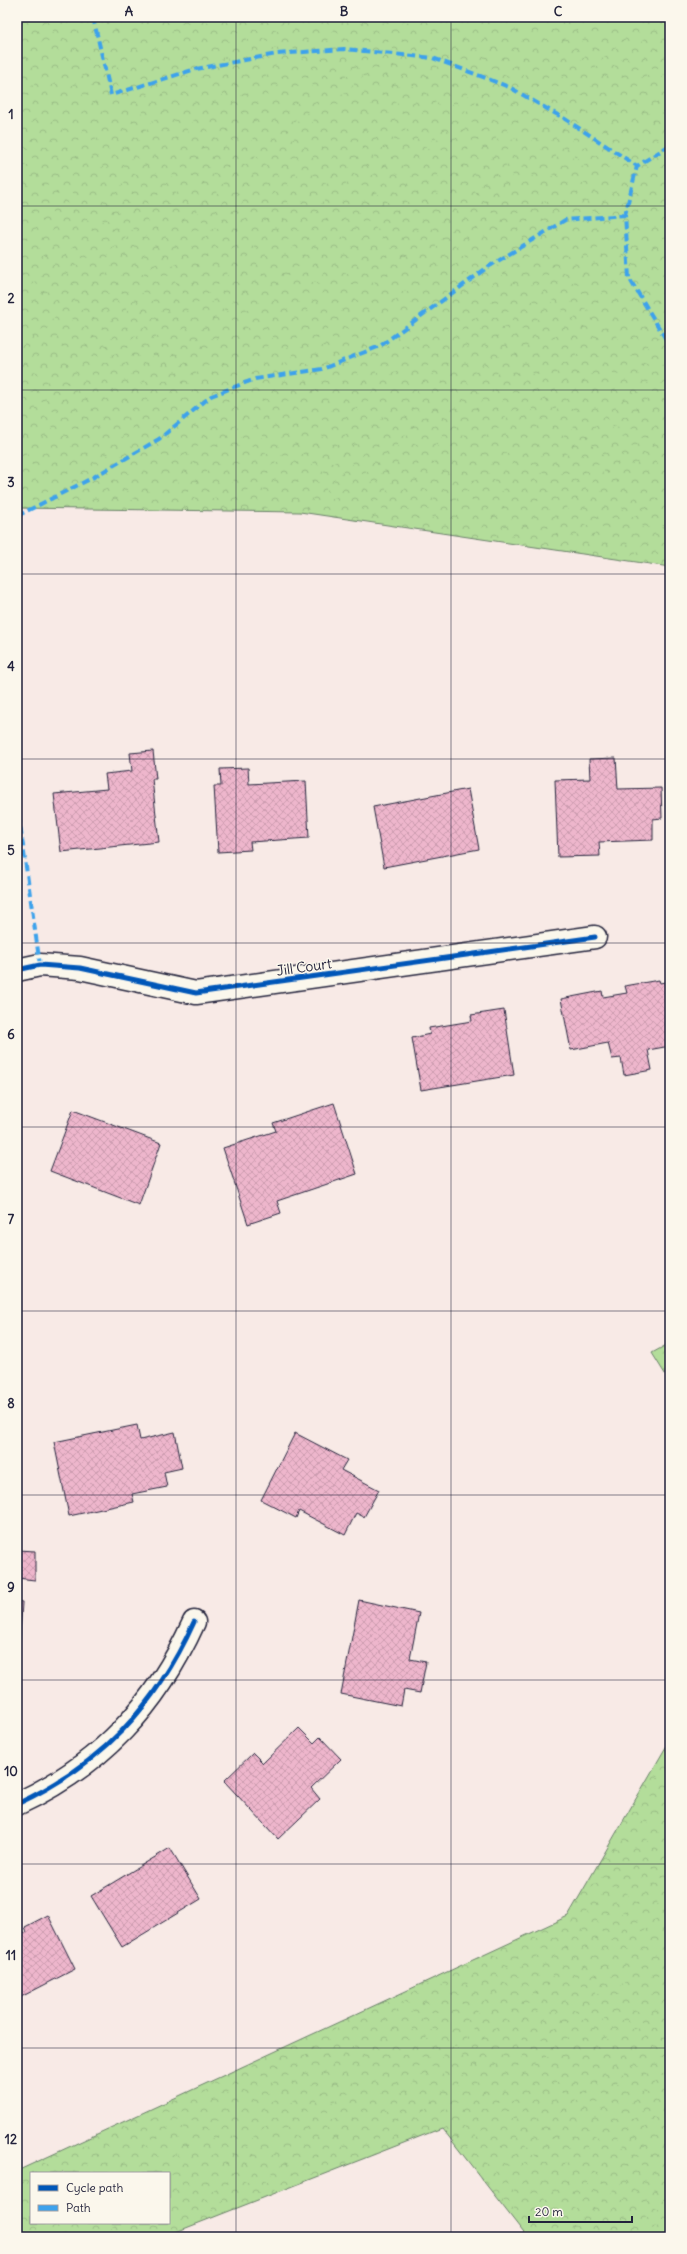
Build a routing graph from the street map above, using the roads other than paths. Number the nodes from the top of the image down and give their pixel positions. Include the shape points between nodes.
1 (595, 937) dead end
2 (17, 970) edge
3 (194, 1622) dead end
4 (17, 1804) edge

1 - 2 street, Jill Court via 196,994 80,968 40,965
3 - 4 street via 157,1691 126,1729 85,1764 40,1794

